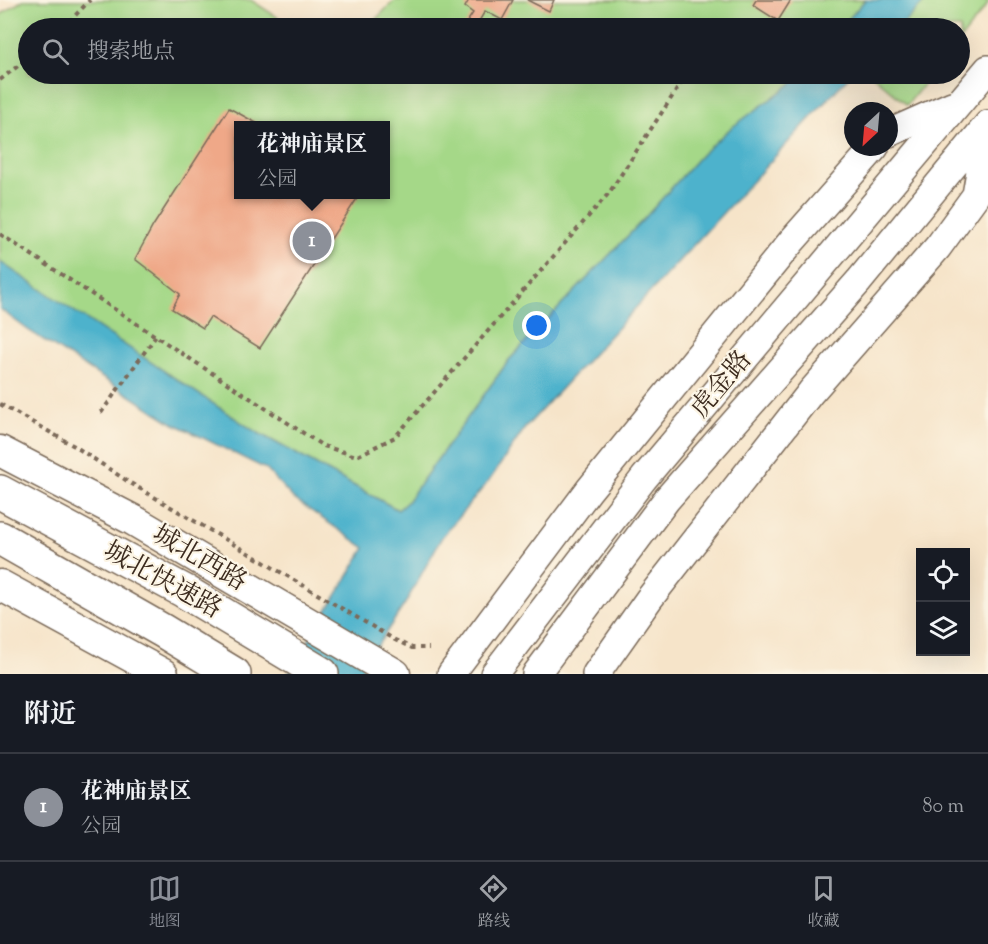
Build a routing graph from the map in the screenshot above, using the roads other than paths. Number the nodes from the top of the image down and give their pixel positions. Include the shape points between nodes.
1 (988, 69) edge
2 (957, 103) junction
3 (988, 124) edge
4 (898, 129) edge
5 (867, 156) edge
6 (0, 451) edge
7 (0, 492) edge
8 (0, 538) edge
9 (0, 585) edge
10 (390, 670) edge
11 (163, 674) edge
12 (234, 674) edge
13 (322, 674) edge
14 (451, 674) edge
15 (494, 674) edge
16 (536, 674) edge
17 (596, 674) edge

1 - 2 main road, 虎金路
2 - 3 main road
2 - 4 main road, 虎金路
2 - 15 main road, 虎金路 via 644,478
3 - 16 main road, 虎金路 via 859,281 667,499
3 - 17 main road via 976,195 938,247 811,392 649,599
5 - 14 main road, 虎金路 via 791,242 589,490
6 - 10 main road, 城北西路 via 133,520
7 - 13 highway, 城北快速路 via 184,591
8 - 12 highway, 城北快速路
9 - 11 main road

